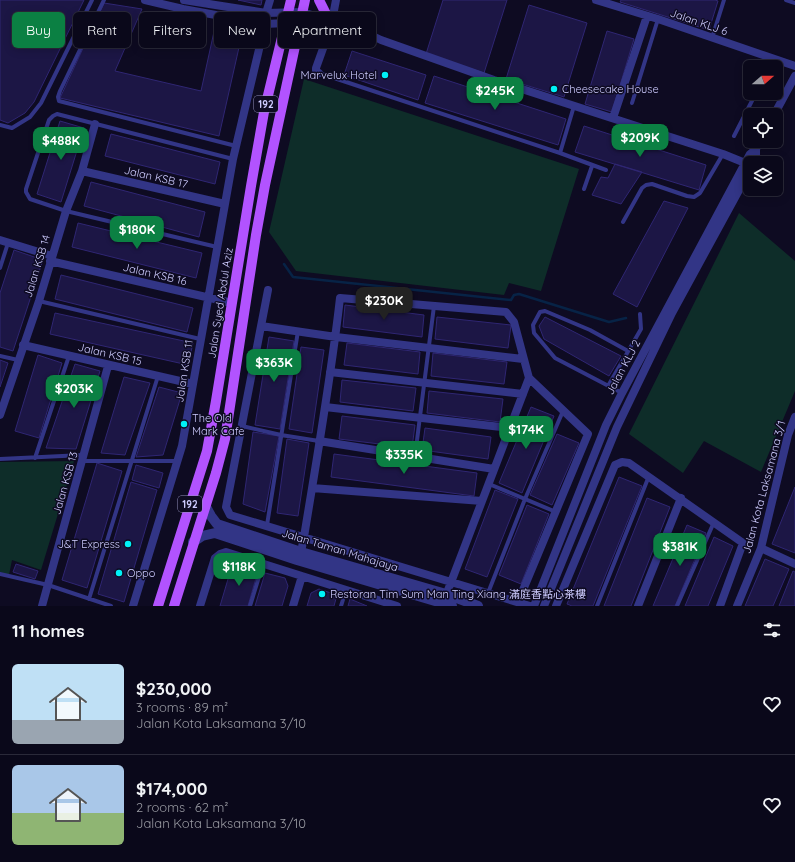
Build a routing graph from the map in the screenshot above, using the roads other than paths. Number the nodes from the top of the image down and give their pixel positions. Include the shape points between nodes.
1 (92, 0) edge
2 (104, 0) edge
3 (145, 0) edge
4 (185, 0) edge
5 (270, 0) edge
6 (291, 0) edge
7 (305, 0) edge
8 (319, 0) edge
9 (336, 0) edge
10 (596, 0) edge
11 (724, 0) edge
12 (786, 0) edge
13 (606, 1) edge
14 (229, 3) edge
15 (795, 3) edge
16 (183, 9) junction
17 (259, 12) edge
18 (267, 12) edge
19 (288, 12) edge
20 (302, 12) edge
21 (324, 12) edge
22 (333, 12) edge
23 (214, 15) edge
24 (647, 16) junction
25 (658, 19) junction
26 (712, 38) junction
27 (376, 39) edge
28 (259, 48) edge
29 (280, 48) edge
30 (294, 48) edge
31 (323, 48) edge
32 (795, 66) edge
33 (319, 73) joint
34 (795, 76) edge
35 (752, 100) edge
36 (632, 103) dead end
37 (574, 106) junction
38 (778, 108) edge
39 (613, 118) junction
40 (0, 124) edge
41 (95, 124) junction
42 (734, 136) dead end
43 (236, 146) junction
44 (756, 148) edge
45 (560, 153) junction
46 (723, 154) junction
47 (750, 156) edge
48 (233, 160) junction
49 (743, 162) edge
50 (592, 166) junction
51 (606, 170) dead end
52 (82, 171) junction
53 (743, 178) edge
54 (584, 189) dead end
55 (225, 204) junction
56 (66, 211) junction
57 (623, 222) dead end
58 (4, 241) edge
59 (217, 247) junction
60 (51, 258) junction
61 (0, 268) edge
62 (268, 290) dead end
63 (209, 298) junction
64 (39, 301) junction
65 (232, 303) junction
66 (434, 306) junction
67 (669, 311) junction
68 (640, 314) dead end
69 (261, 326) junction
70 (298, 331) junction
71 (336, 336) junction
72 (200, 339) junction
73 (23, 345) junction
74 (429, 348) junction
75 (628, 351) junction
76 (0, 356) edge
77 (69, 356) junction
78 (523, 359) junction
79 (18, 360) junction
80 (108, 366) junction
81 (330, 372) junction
82 (158, 376) junction
83 (529, 378) junction
84 (425, 383) junction
85 (193, 384) junction
86 (608, 386) junction
87 (622, 393) junction
88 (523, 394) junction
89 (325, 407) junction
90 (563, 411) junction
91 (0, 415) edge
92 (420, 418) junction
93 (795, 418) edge
94 (242, 426) junction
95 (510, 428) junction
96 (281, 435) junction
97 (791, 436) edge
98 (320, 441) junction
99 (415, 456) junction
100 (36, 458) junction
101 (83, 458) junction
102 (0, 459) edge
103 (178, 461) junction
104 (131, 462) junction
105 (494, 468) junction
106 (649, 476) junction
107 (488, 484) junction
108 (312, 488) junction
109 (681, 498) junction
110 (525, 499) junction
111 (482, 501) junction
112 (206, 505) junction
113 (556, 512) junction
114 (714, 522) junction
115 (267, 525) junction
116 (304, 537) junction
117 (193, 542) junction
118 (761, 548) junction
119 (301, 552) junction
120 (263, 564) junction
121 (795, 564) edge
122 (0, 574) edge
123 (302, 576) junction
124 (389, 582) junction
125 (451, 582) junction
126 (48, 585) junction
127 (346, 590) junction
128 (488, 593) junction
129 (89, 599) junction
130 (447, 601) edge
131 (518, 602) junction
132 (382, 604) edge
133 (42, 606) edge
134 (111, 606) edge
135 (133, 606) edge
136 (158, 606) edge
137 (174, 606) edge
138 (200, 606) edge
139 (250, 606) edge
140 (293, 606) edge
141 (341, 606) edge
142 (396, 606) edge
143 (478, 606) edge
144 (530, 606) edge
145 (534, 606) edge
146 (544, 606) edge
147 (556, 606) edge
148 (597, 606) edge
149 (638, 606) edge
150 (677, 606) edge
151 (720, 606) edge
152 (737, 606) edge

1 - 40 lane via 41,103 30,117 12,128
2 - 43 lane via 60,91 60,101
3 - 16 street
4 - 14 street
4 - 16 street
5 - 18 street
6 - 19 main road, Jalan Syed Abdul Aziz / 192
7 - 20 main road, 192
8 - 21 main road
9 - 22 street
10 - 13 street, Jalan KLJ 6
11 - 26 lane
12 - 15 lane
13 - 24 street, Jalan KLJ 6
14 - 17 street
16 - 23 street
24 - 25 street, Jalan KLJ 6
24 - 39 street
25 - 26 street, Jalan KLJ 6
25 - 36 lane
26 - 32 street, Jalan KLJ 6
27 - 37 street
28 - 43 street, Jalan KSB 11
29 - 65 main road, Jalan Syed Abdul Aziz / 192 via 264,112
30 - 112 main road, 192 via 255,242 225,439
31 - 33 street via 316,68
33 - 45 lane
34 - 38 street
35 - 42 lane
37 - 39 street
37 - 45 lane
39 - 46 street
41 - 48 lane
41 - 52 street, Jalan KSB 14
41 - 56 lane via 57,114 49,120 26,189 30,199
43 - 48 street, Jalan KSB 11
44 - 47 street, Jalan KLJ 2
45 - 50 lane
46 - 49 street
46 - 57 lane via 700,193 694,197 686,196 652,184 646,185
48 - 55 street, Jalan KSB 11
50 - 51 lane
50 - 54 lane
52 - 55 street, Jalan KSB 17
52 - 56 street, Jalan KSB 14
53 - 67 street, Jalan KLJ 2
55 - 59 street, Jalan KSB 11
56 - 59 lane
56 - 60 street, Jalan KSB 14
58 - 60 street, Jalan KSB 16
58 - 61 lane
59 - 63 street, Jalan KSB 11
60 - 63 street, Jalan KSB 16
60 - 64 street, Jalan KSB 14
62 - 69 street
63 - 65 street, Jalan KSB 16
63 - 72 street, Jalan KSB 11
64 - 72 lane
64 - 73 street, Jalan KSB 14
65 - 136 main road, Jalan Syed Abdul Aziz / 192 via 207,452
66 - 71 street via 340,298
66 - 74 lane
66 - 78 street via 506,312 514,322
67 - 87 street, Jalan KLJ 2
67 - 146 street, Jalan KLJ 2 via 617,427
68 - 75 lane via 641,329
69 - 70 street
69 - 94 street
70 - 71 street
70 - 96 lane
71 - 74 street
71 - 81 street
72 - 85 street, Jalan KSB 11
73 - 77 street, Jalan KSB 15
73 - 79 street, Jalan KSB 14
74 - 78 street
74 - 84 lane
75 - 86 lane
75 - 86 lane via 590,330 545,311 540,312 533,325 534,333 554,358
76 - 79 lane
77 - 80 street, Jalan KSB 15
77 - 100 lane
78 - 83 street
79 - 91 street, Jalan KSB 14
80 - 82 street, Jalan KSB 15
80 - 101 street, Jalan KSB 13
81 - 84 street
81 - 89 street
82 - 85 street, Jalan KSB 15
82 - 104 lane
83 - 88 street
83 - 90 street
84 - 88 street
84 - 92 lane
85 - 103 street, Jalan KSB 11
86 - 87 lane
87 - 145 street, Jalan KLJ 2 via 606,425
88 - 95 street
89 - 92 street
89 - 98 street
90 - 110 lane
90 - 113 street via 588,434
92 - 95 street
92 - 99 lane
93 - 97 street, Jalan Kota Laksamana 3/1
94 - 96 lane
94 - 115 street via 227,512
95 - 105 street
96 - 98 lane
96 - 115 lane
97 - 118 street, Jalan Kota Laksamana 3/1
98 - 99 street
98 - 108 street
99 - 105 street
100 - 101 lane
100 - 102 lane
101 - 104 lane
101 - 126 street, Jalan KSB 13
103 - 104 lane
103 - 135 street, Jalan KSB 11
104 - 129 lane
105 - 107 street
106 - 109 street
106 - 147 street via 629,463 615,465
106 - 148 lane
107 - 110 lane
107 - 111 street
108 - 111 street
108 - 116 street
109 - 114 street
109 - 149 street
110 - 113 lane
110 - 128 lane
111 - 125 street
112 - 117 main road, 192
112 - 119 street, Jalan Taman Mahajaya via 217,524
113 - 131 street
114 - 150 lane
114 - 151 street via 744,543
115 - 116 street
116 - 119 street
116 - 125 street
117 - 124 street, Jalan Taman Mahajaya via 202,536 215,533 297,560
117 - 137 main road, 192
118 - 121 street
118 - 152 street, Jalan Kota Laksamana 3/1
119 - 124 street, Jalan Taman Mahajaya
120 - 123 street
120 - 138 street via 226,552 220,554 215,558
120 - 139 lane
122 - 126 lane
123 - 127 street
123 - 140 street
124 - 130 street, Jalan Taman Mahajaya
124 - 132 street
125 - 128 street
125 - 130 street
126 - 129 lane
126 - 133 street, Jalan KSB 13
127 - 132 street
127 - 141 lane
128 - 131 street
129 - 134 lane
130 - 143 street, Jalan Taman Mahajaya
131 - 144 street
132 - 142 street

